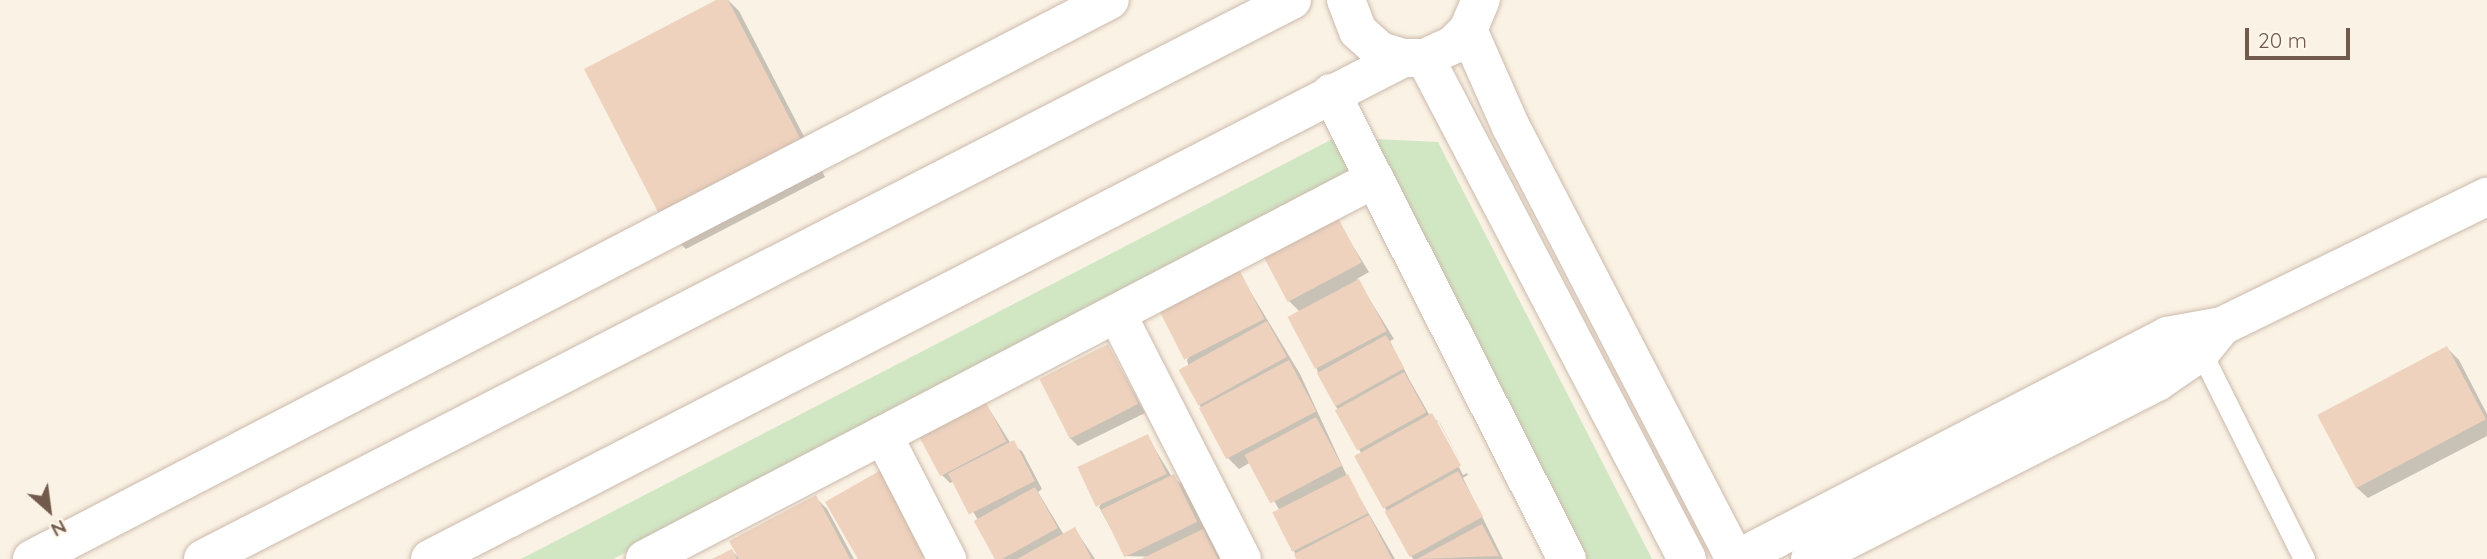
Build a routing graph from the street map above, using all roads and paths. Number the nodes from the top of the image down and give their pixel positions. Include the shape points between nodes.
1 (1110, 0) edge
2 (1292, 0) edge
3 (1346, 0) edge
4 (1482, 8) edge
5 (1414, 58) junction
6 (1331, 93) junction
7 (1374, 180) junction
8 (2487, 197) edge
9 (1116, 314) junction
10 (2204, 336) junction
11 (883, 435) junction
12 (32, 559) edge
13 (203, 559) edge
14 (430, 559) edge
15 (645, 559) edge
16 (947, 559) edge
17 (1242, 559) edge
18 (1567, 559) edge
19 (1687, 559) edge
20 (1736, 559) edge
21 (1810, 559) edge
22 (2304, 559) edge

1 - 12 street
2 - 13 street
3 - 5 street via 1358,31 1380,51
4 - 5 street via 1453,45
4 - 20 street via 1510,125
5 - 6 street
5 - 19 street
6 - 7 street
6 - 14 street
7 - 9 street
7 - 18 street
8 - 10 street
9 - 11 street
9 - 17 street
10 - 20 street via 2167,336
10 - 21 street via 2157,382
10 - 22 lane
11 - 15 street
11 - 16 street

